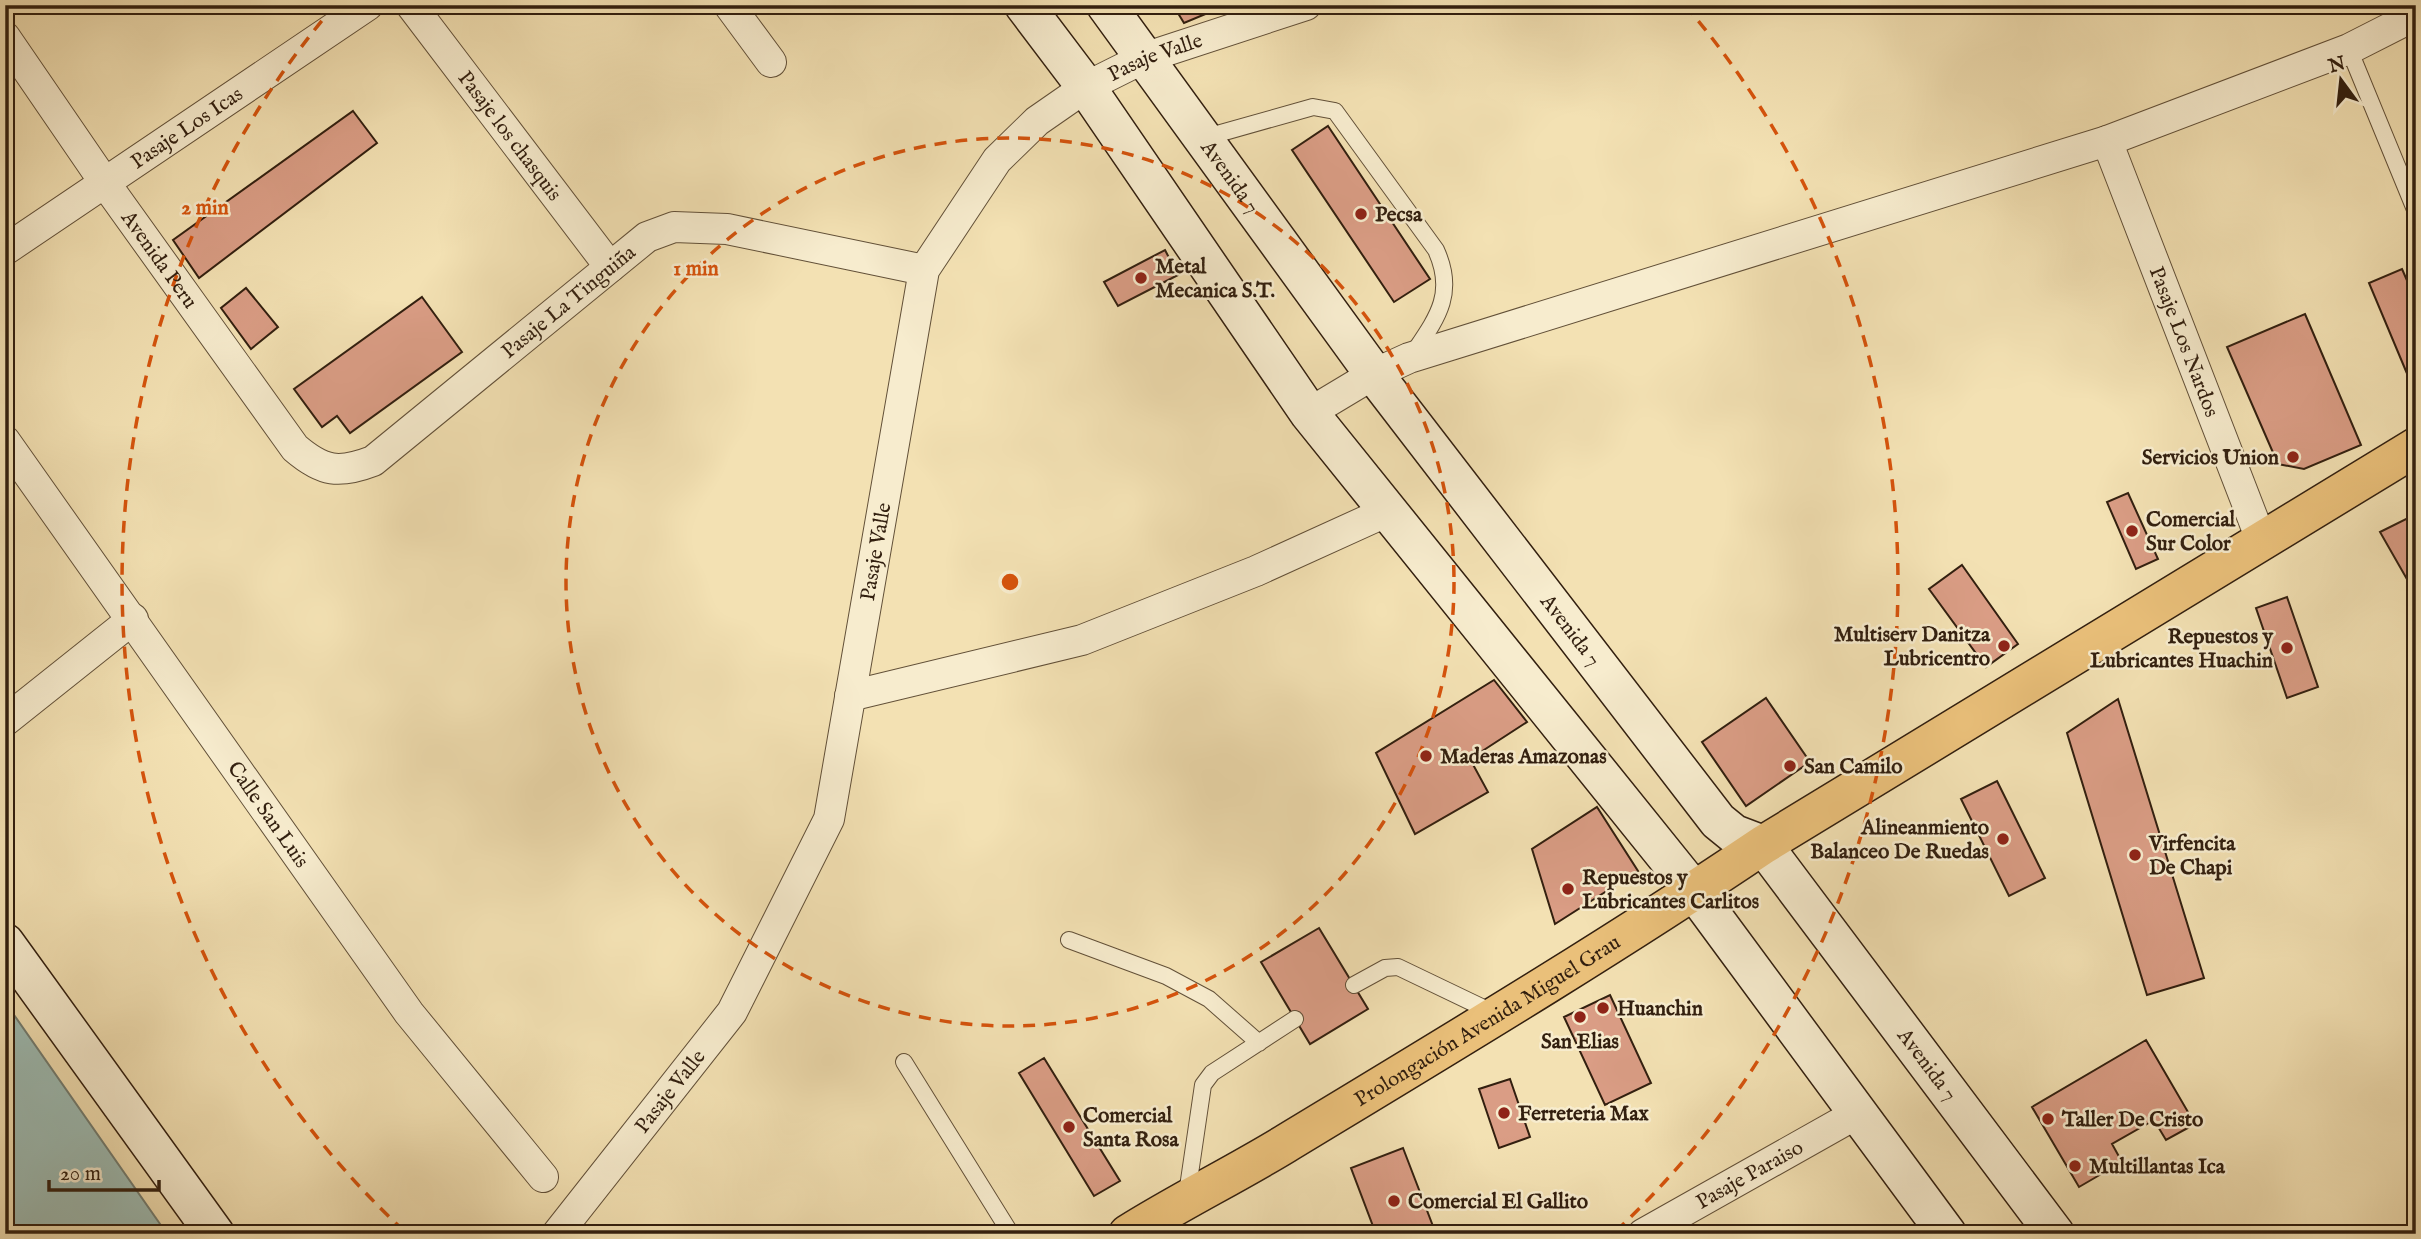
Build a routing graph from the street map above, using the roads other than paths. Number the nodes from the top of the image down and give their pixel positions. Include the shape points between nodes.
1 (368, 5) edge
2 (411, 5) edge
3 (729, 5) edge
4 (1024, 5) edge
5 (1106, 5) edge
6 (1306, 5) edge
7 (2416, 15) edge
8 (5, 37) edge
9 (2349, 49) junction
10 (1144, 58) junction
11 (771, 62) dead end
12 (1086, 87) junction
13 (1203, 138) junction
14 (2107, 141) junction
15 (105, 183) junction
16 (2416, 212) edge
17 (5, 250) edge
18 (610, 267) junction
19 (924, 271) junction
20 (1409, 358) junction
21 (1374, 374) junction
22 (1309, 413) junction
23 (5, 441) edge
24 (2416, 447) edge
25 (327, 469) joint
26 (1388, 511) junction
27 (2262, 542) junction
28 (133, 618) junction
29 (850, 696) junction
30 (5, 721) edge
31 (1763, 845) junction
32 (1694, 891) junction
33 (1069, 940) dead end
34 (5, 943) edge
35 (1354, 985) dead end
36 (1496, 1014) junction
37 (1296, 1019) dead end
38 (1259, 1043) junction
39 (904, 1062) dead end
40 (1857, 1113) junction
41 (544, 1177) dead end
42 (1187, 1197) junction
43 (215, 1234) edge
44 (557, 1234) edge
45 (1011, 1234) edge
46 (1128, 1234) edge
47 (1643, 1234) edge
48 (1947, 1234) edge
49 (2055, 1234) edge

1 - 15 street, Pasaje Los Icas
2 - 18 street, Pasaje los chasquis
3 - 11 street
4 - 12 street
5 - 10 street, Avenida 7
6 - 10 street, Pasaje Valle
7 - 9 street
8 - 15 street, Avenida Peru
9 - 14 street
9 - 16 lane
10 - 12 street, Pasaje Valle
10 - 13 street, Avenida 7
12 - 19 street, Pasaje Valle via 1037,121 997,160
12 - 22 street
13 - 20 lane via 1313,107 1335,111 1436,250 1446,271 1435,321
13 - 21 street, Avenida 7
14 - 20 street
14 - 27 street, Pasaje Los Nardos
15 - 17 street, Pasaje Los Icas
15 - 25 street, Avenida Peru via 295,448
18 - 19 street, Pasaje La Tinguiña via 647,237 674,227 701,226
18 - 25 street, Pasaje La Tinguiña via 373,461 348,471
19 - 29 street, Pasaje Valle
20 - 21 street
21 - 22 street
21 - 31 street, Avenida 7 via 1718,821 1734,834
22 - 26 street
23 - 28 street, Calle San Luis
24 - 27 main road, Prolongación Avenida Miguel Grau
26 - 29 street via 1256,571 1082,639
26 - 32 street
27 - 31 main road, Prolongación Avenida Miguel Grau
28 - 30 street
28 - 41 street, Calle San Luis via 409,1013
29 - 44 street, Pasaje Valle via 829,818 732,1012
31 - 32 main road, Prolongación Avenida Miguel Grau
31 - 49 street, Avenida 7
32 - 36 main road, Prolongación Avenida Miguel Grau
32 - 40 street
33 - 38 lane via 1166,976 1209,999
34 - 43 street
35 - 36 lane via 1385,968 1398,967
36 - 42 main road, Prolongación Avenida Miguel Grau via 1282,1146
37 - 38 lane
38 - 42 lane via 1212,1073 1203,1085
39 - 45 lane
40 - 47 street, Pasaje Paraiso
40 - 48 street
42 - 46 main road, Prolongación Avenida Miguel Grau

